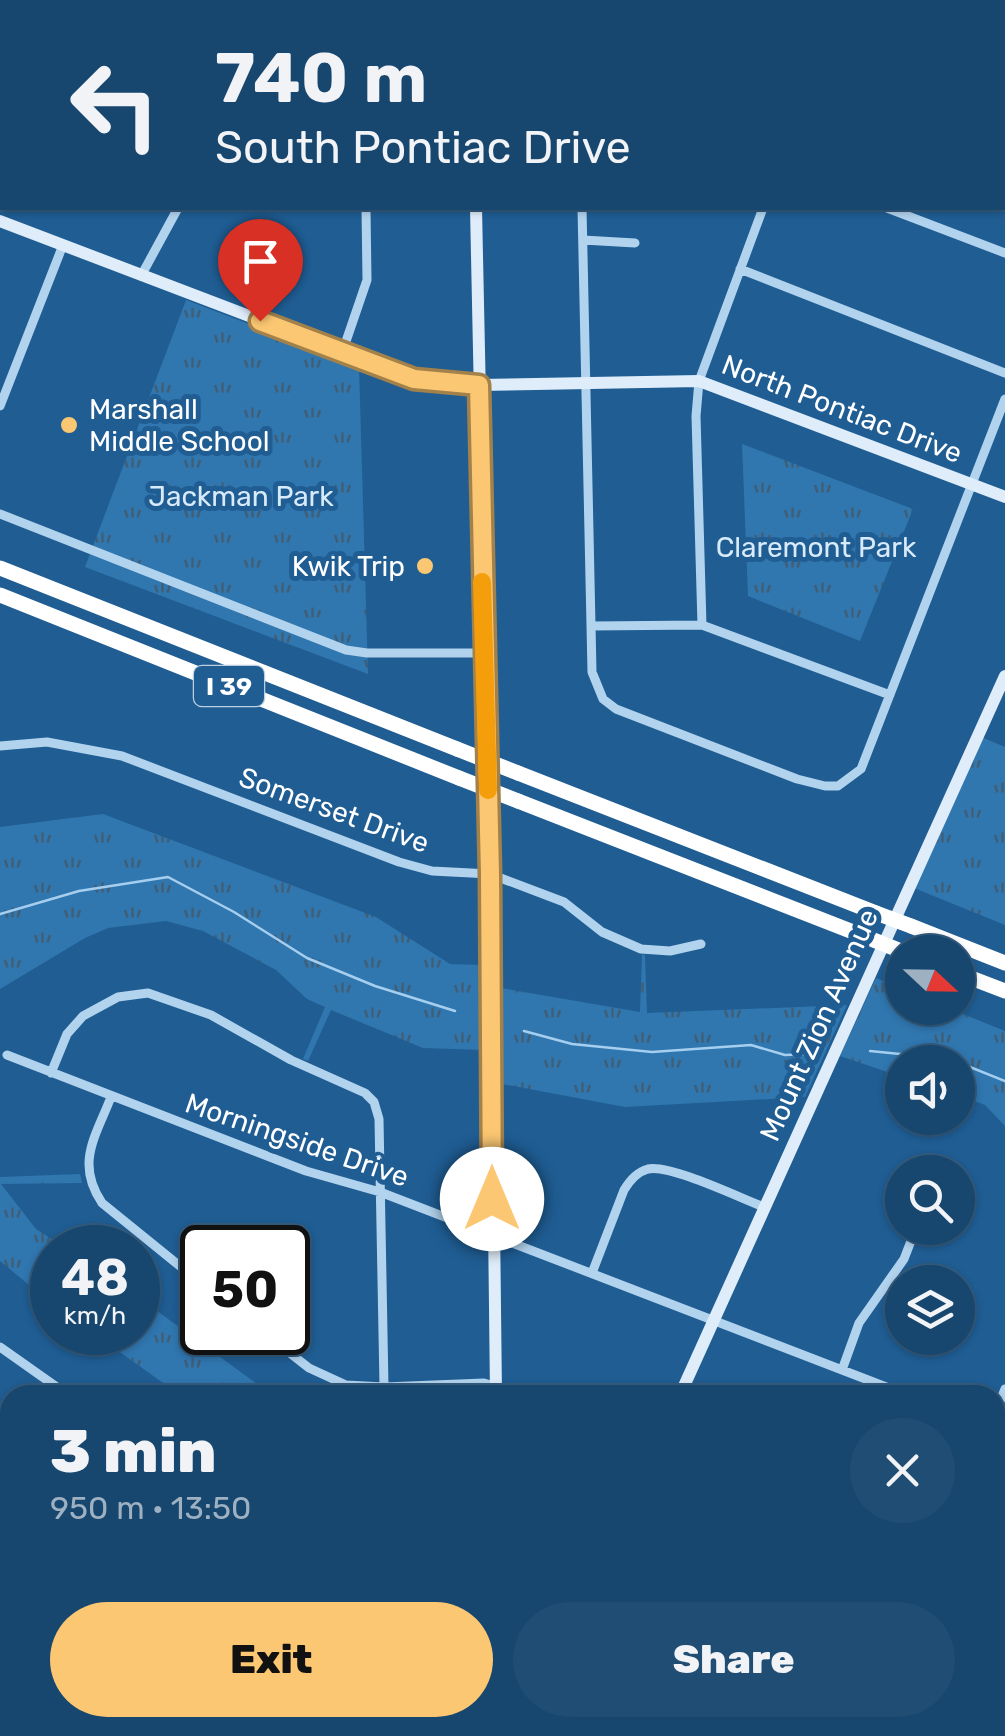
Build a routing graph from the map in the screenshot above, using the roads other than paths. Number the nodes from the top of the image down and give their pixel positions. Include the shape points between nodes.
1 (177, 210) edge
2 (366, 210) edge
3 (476, 210) edge
4 (582, 210) edge
5 (762, 210) edge
6 (892, 210) edge
7 (0, 221) edge
8 (583, 240) junction
9 (634, 243) dead end
10 (63, 246) junction
11 (1005, 253) edge
12 (740, 269) junction
13 (141, 276) junction
14 (342, 352) junction
15 (1005, 373) edge
16 (586, 381) junction
17 (699, 382) junction
18 (479, 385) junction
19 (1005, 399) edge
20 (0, 406) edge
21 (972, 484) junction
22 (1005, 497) edge
23 (0, 514) edge
24 (0, 568) edge
25 (0, 595) edge
26 (702, 625) junction
27 (590, 626) junction
28 (485, 653) junction
29 (1005, 676) edge
30 (890, 695) junction
31 (0, 746) edge
32 (490, 874) junction
33 (701, 944) dead end
34 (885, 945) edge
35 (1005, 963) edge
36 (975, 980) edge
37 (1005, 991) edge
38 (7, 1056) dead end
39 (51, 1072) junction
40 (112, 1096) junction
41 (380, 1192) junction
42 (764, 1207) junction
43 (492, 1236) junction
44 (909, 1245) edge
45 (180, 1266) edge
46 (592, 1273) junction
47 (713, 1320) junction
48 (0, 1347) edge
49 (294, 1355) edge
50 (842, 1370) junction
51 (54, 1385) edge
52 (352, 1385) edge
53 (384, 1385) edge
54 (426, 1385) edge
55 (478, 1385) edge
56 (496, 1385) edge
57 (684, 1385) edge
58 (881, 1385) edge

1 - 13 street
2 - 14 street via 367,280
3 - 18 main road
4 - 8 street
5 - 12 street
6 - 11 street
7 - 10 main road, North Pontiac Drive
8 - 9 street
8 - 16 street
10 - 13 main road, North Pontiac Drive
10 - 20 street
12 - 15 street
12 - 17 street
13 - 14 main road, North Pontiac Drive
14 - 18 main road, North Pontiac Drive via 414,379
16 - 17 main road, North Pontiac Drive
16 - 18 main road, North Pontiac Drive
16 - 27 street
17 - 21 main road, North Pontiac Drive
17 - 26 street
18 - 28 main road
19 - 21 street
21 - 22 main road, North Pontiac Drive
21 - 30 street
23 - 28 street via 346,650
24 - 35 highway, I 39, bridge
25 - 34 highway, I 39, bridge
26 - 27 street
26 - 30 street
27 - 30 street via 592,672 609,704 825,786 856,775
28 - 32 main road
29 - 42 main road, Mount Zion Avenue
31 - 32 street, Somerset Drive via 46,742 122,756 416,868
32 - 33 street, Somerset Drive via 564,902 602,932 641,949
32 - 43 main road
36 - 37 highway
38 - 39 street, Morningside Drive
39 - 40 street, Morningside Drive
39 - 41 street via 66,1034 82,1016 118,997 148,993 211,1016 369,1097 378,1113
40 - 41 street, Morningside Drive via 306,1171
40 - 45 street via 89,1155 92,1188
41 - 43 street, Morningside Drive
41 - 53 street
42 - 46 street via 667,1170 645,1170 624,1190
42 - 47 main road, Mount Zion Avenue
43 - 46 street, Morningside Drive
43 - 56 main road
44 - 50 street via 860,1323
46 - 47 street, Morningside Drive
47 - 50 street, Morningside Drive
47 - 57 main road, Mount Zion Avenue
48 - 51 street
49 - 52 street via 324,1377
50 - 58 street, Morningside Drive
54 - 55 street

